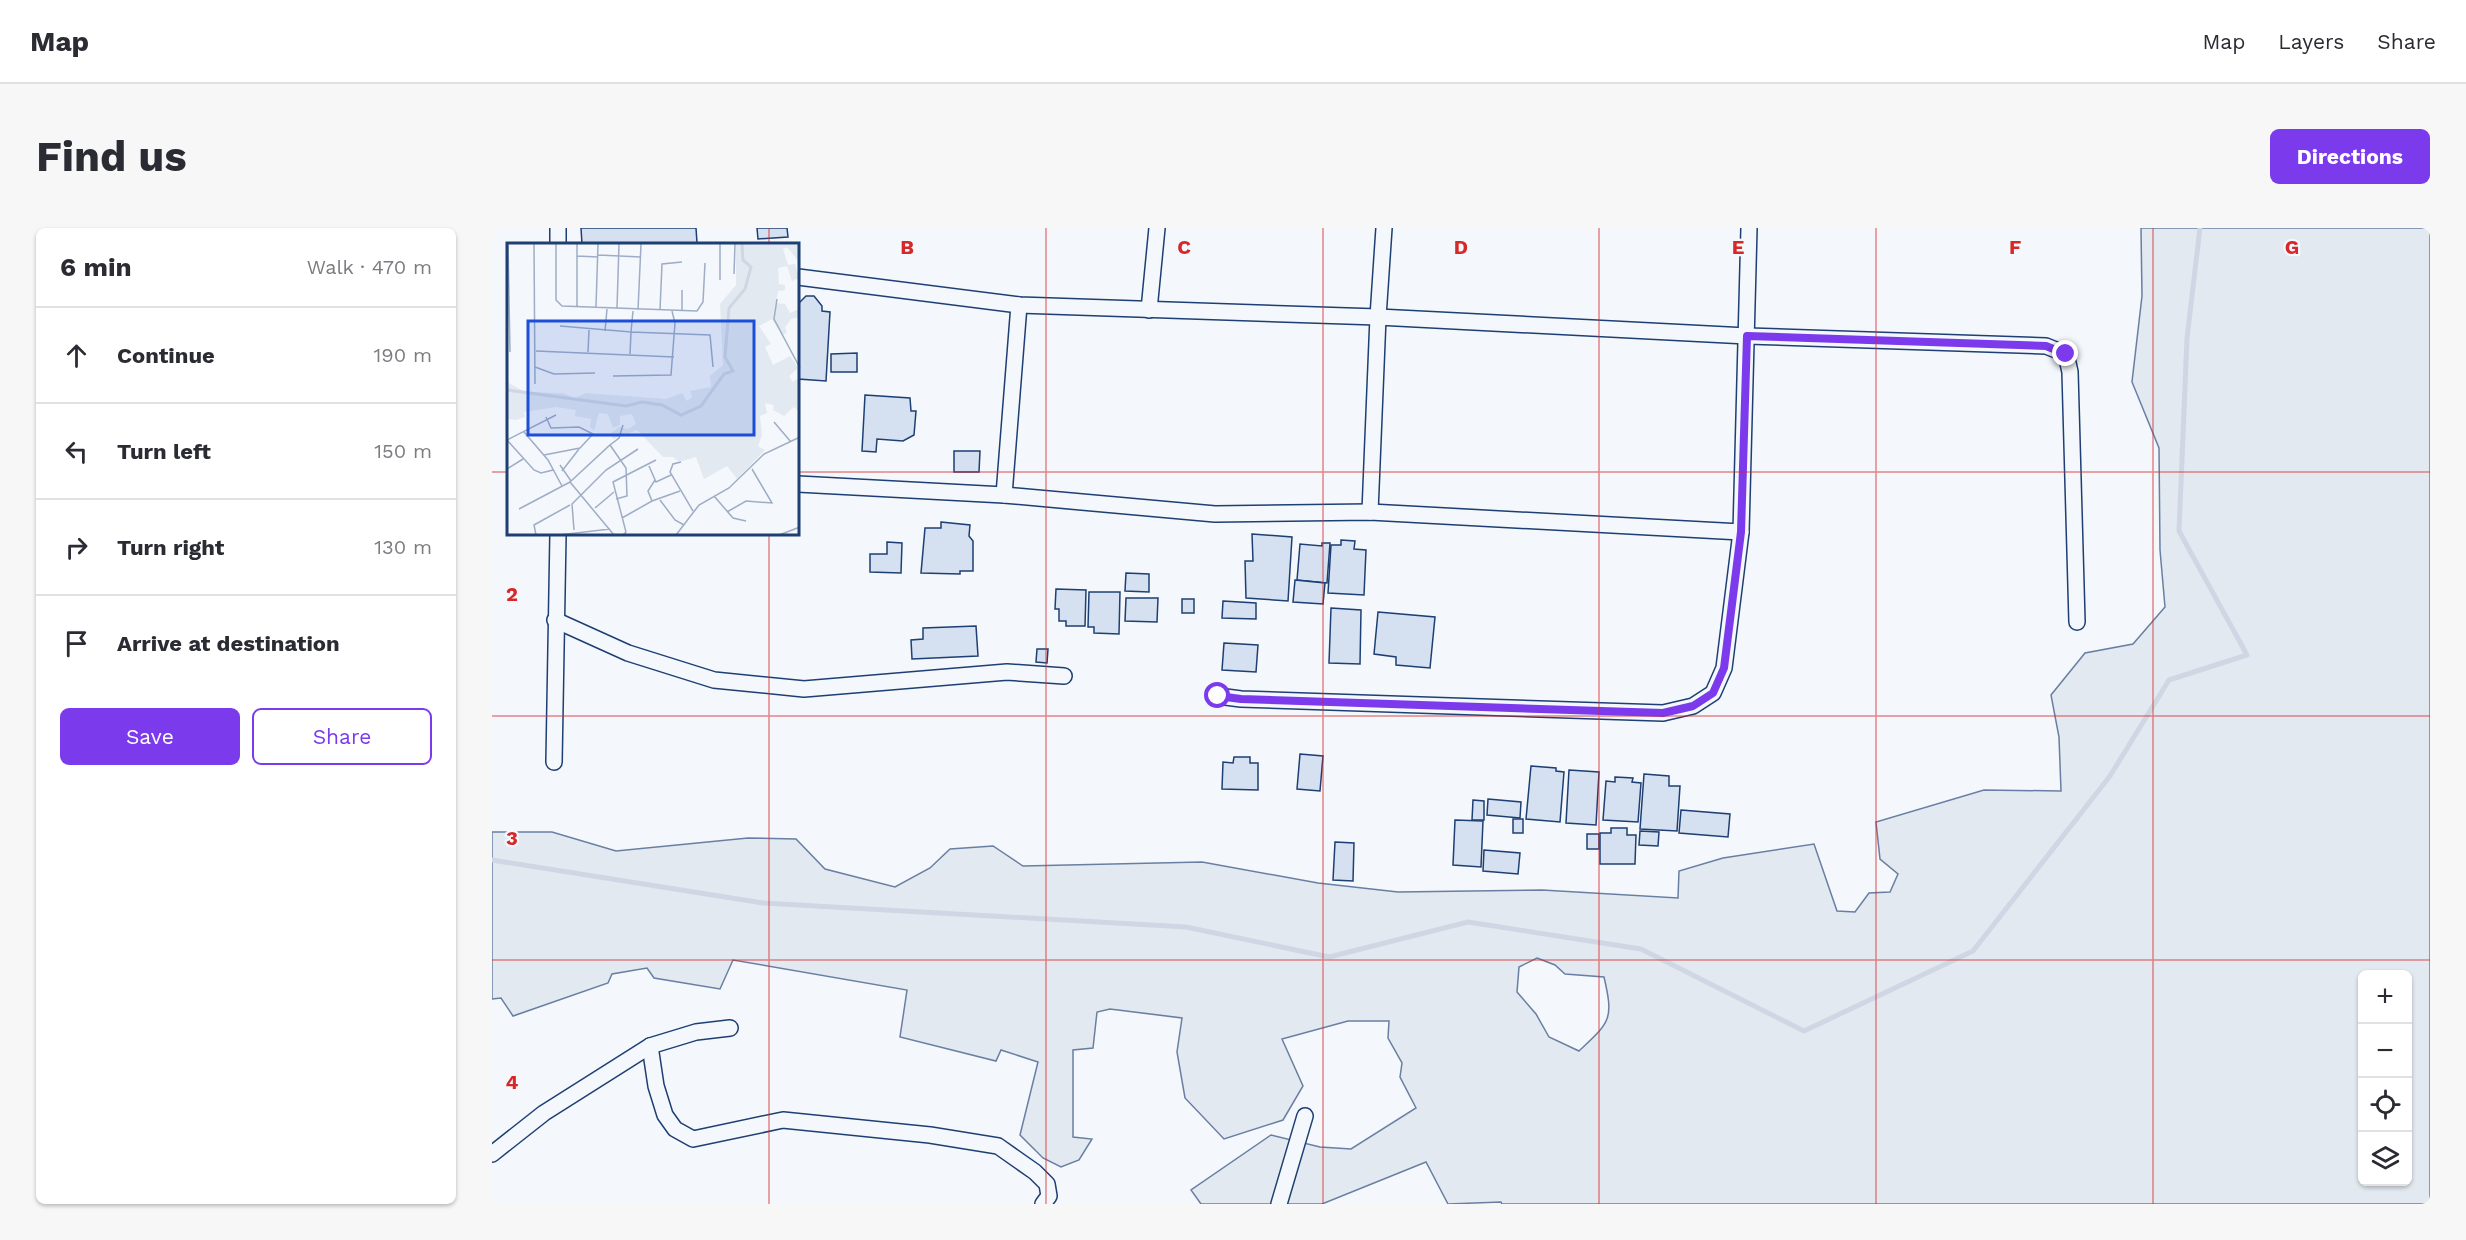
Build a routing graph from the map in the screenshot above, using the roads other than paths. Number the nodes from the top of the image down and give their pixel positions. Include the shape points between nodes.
1 (1157, 228) edge
2 (1384, 228) edge
3 (1749, 228) edge
4 (800, 277) edge
5 (1018, 305) junction
6 (1149, 310) junction
7 (1378, 317) junction
8 (1747, 336) junction
9 (800, 484) edge
10 (1004, 495) junction
11 (1370, 512) junction
12 (1741, 532) junction
13 (558, 536) edge
14 (555, 620) junction
15 (2078, 622) dead end
16 (1064, 676) dead end
17 (1218, 696) dead end
18 (554, 762) dead end
19 (730, 1028) dead end
20 (650, 1046) junction
21 (1305, 1116) dead end
22 (492, 1154) edge
23 (1043, 1204) edge
24 (1279, 1204) edge

1 - 6 street
2 - 7 street
3 - 8 street
4 - 5 street
5 - 6 street
5 - 10 street
6 - 7 street
7 - 8 street
7 - 11 street
8 - 12 street
8 - 15 street via 2046,346 2066,354 2070,372
9 - 10 street
10 - 11 street via 1215,514
11 - 12 street
12 - 17 street via 1724,668 1713,693 1693,706 1663,713
13 - 14 street
14 - 16 street via 628,653 714,680 804,689 1007,672
14 - 18 street
19 - 20 street via 696,1032
20 - 22 street via 544,1113
20 - 23 street via 665,1114 675,1130 693,1139 783,1120 998,1146 1047,1184 1049,1196
21 - 24 street

